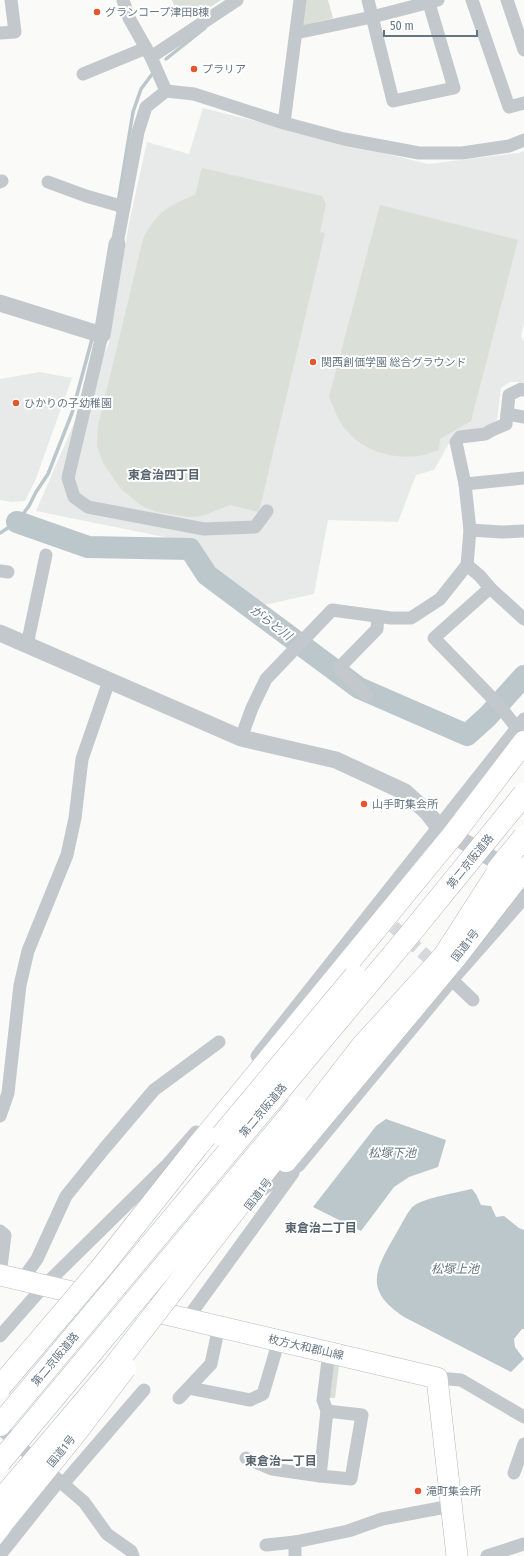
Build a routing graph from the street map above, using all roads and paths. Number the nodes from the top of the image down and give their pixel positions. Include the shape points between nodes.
1 (11, 0) edge
2 (123, 0) edge
3 (237, 0) edge
4 (300, 0) edge
5 (368, 0) edge
6 (432, 0) edge
7 (472, 0) edge
8 (507, 0) edge
9 (372, 17) junction
10 (0, 33) edge
11 (296, 33) junction
12 (524, 50) edge
13 (148, 53) junction
14 (83, 74) dead end
15 (166, 91) junction
16 (524, 103) edge
17 (284, 123) junction
18 (524, 140) edge
19 (48, 182) dead end
20 (124, 207) junction
21 (118, 244) joint
22 (0, 303) edge
23 (102, 334) junction
24 (524, 390) edge
25 (507, 414) junction
26 (524, 417) edge
27 (524, 478) edge
28 (465, 484) junction
29 (267, 511) dead end
30 (470, 530) junction
31 (524, 531) edge
32 (46, 555) dead end
33 (467, 564) junction
34 (490, 588) junction
35 (378, 616) junction
36 (524, 619) edge
37 (0, 633) edge
38 (26, 645) junction
39 (109, 681) junction
40 (367, 696) dead end
41 (522, 729) edge
42 (242, 738) junction
43 (524, 785) edge
44 (524, 794) edge
45 (446, 831) junction
46 (524, 837) edge
47 (515, 863) edge
48 (524, 878) edge
49 (522, 904) edge
50 (452, 980) junction
51 (473, 1000) dead end
52 (220, 1042) dead end
53 (5, 1063) edge
54 (0, 1116) edge
55 (299, 1165) junction
56 (166, 1166) junction
57 (260, 1191) junction
58 (0, 1231) edge
59 (102, 1267) junction
60 (0, 1275) edge
61 (22, 1280) junction
62 (44, 1286) junction
63 (155, 1311) junction
64 (187, 1319) junction
65 (219, 1326) junction
66 (0, 1336) edge
67 (279, 1340) junction
68 (329, 1352) junction
69 (437, 1378) junction
70 (0, 1387) edge
71 (189, 1388) junction
72 (144, 1390) dead end
73 (179, 1398) dead end
74 (0, 1402) edge
75 (327, 1411) junction
76 (524, 1417) edge
77 (0, 1426) edge
78 (524, 1444) edge
79 (246, 1458) dead end
80 (34, 1459) junction
81 (0, 1462) edge
82 (514, 1473) dead end
83 (320, 1476) junction
84 (61, 1482) junction
85 (0, 1502) edge
86 (451, 1506) junction
87 (0, 1526) edge
88 (295, 1542) junction
89 (524, 1544) edge
90 (266, 1545) dead end
91 (0, 1555) edge
92 (133, 1556) edge
93 (294, 1556) edge
94 (457, 1556) edge
95 (487, 1556) edge

1 - 10 street via 15,32
2 - 13 street via 129,18
3 - 13 street
4 - 11 street
5 - 9 street
6 - 9 street
6 - 9 street via 454,88 393,101
7 - 16 street via 509,107
8 - 12 street
9 - 11 street
11 - 17 street
13 - 14 street
13 - 15 street
15 - 17 street via 194,94
15 - 20 street via 146,107 138,132
17 - 18 street via 344,139 419,153 462,153 509,146
19 - 20 street
20 - 21 street
21 - 23 street
22 - 23 street
23 - 29 street via 68,478 74,497 88,507 204,529 255,527
24 - 25 street via 509,395
25 - 26 street
25 - 28 street via 506,424 485,434 460,437 456,442
27 - 28 street
28 - 30 street
30 - 31 street
30 - 33 street
32 - 38 street
33 - 34 street
33 - 35 street via 440,599 411,618
34 - 36 street
34 - 41 street via 434,638
35 - 40 street via 377,629 339,668
35 - 42 street via 332,610 266,679 252,708
37 - 38 street
38 - 39 street
39 - 42 street
39 - 53 street via 82,759 75,818 66,855 28,951
41 - 45 highway
42 - 45 street via 336,760 405,792
43 - 74 highway, bridge via 464,846
44 - 77 highway, 第二京阪道路, bridge
45 - 48 street
45 - 56 street
45 - 59 highway, bridge
46 - 47 highway, bridge
47 - 57 highway, 国道1号, bridge via 456,957
47 - 81 highway, bridge via 431,950 351,1043
47 - 85 highway, bridge via 444,956 362,1046 112,1370
49 - 50 street
50 - 51 street
50 - 55 street
52 - 61 street via 154,1090 104,1149 66,1196 37,1259
53 - 54 street via 8,1093
55 - 57 street
55 - 64 street
56 - 59 street
56 - 62 street
57 - 87 highway, 国道1号, bridge via 74,1435
58 - 60 street via 5,1235
59 - 70 highway, bridge
60 - 61 main road, 枚方大和郡山線
61 - 62 main road, 枚方大和郡山線
62 - 63 main road, 枚方大和郡山線
62 - 66 street
63 - 64 main road, 枚方大和郡山線
63 - 80 street
64 - 65 main road, 枚方大和郡山線
65 - 67 main road, 枚方大和郡山線
65 - 71 street via 211,1364
67 - 68 main road, 枚方大和郡山線
67 - 71 street via 264,1394 250,1400
68 - 69 main road, 枚方大和郡山線
68 - 75 street via 323,1400
69 - 76 street via 461,1380
69 - 86 main road
71 - 73 street
72 - 84 street
75 - 83 street
75 - 83 street via 362,1415 351,1479
77 - 80 street
78 - 82 street
79 - 83 street via 272,1469
80 - 84 street
84 - 91 street
84 - 92 street via 84,1502 107,1534 131,1551
86 - 88 street via 382,1519 348,1531
86 - 94 main road
88 - 90 street
88 - 93 street
89 - 95 street

